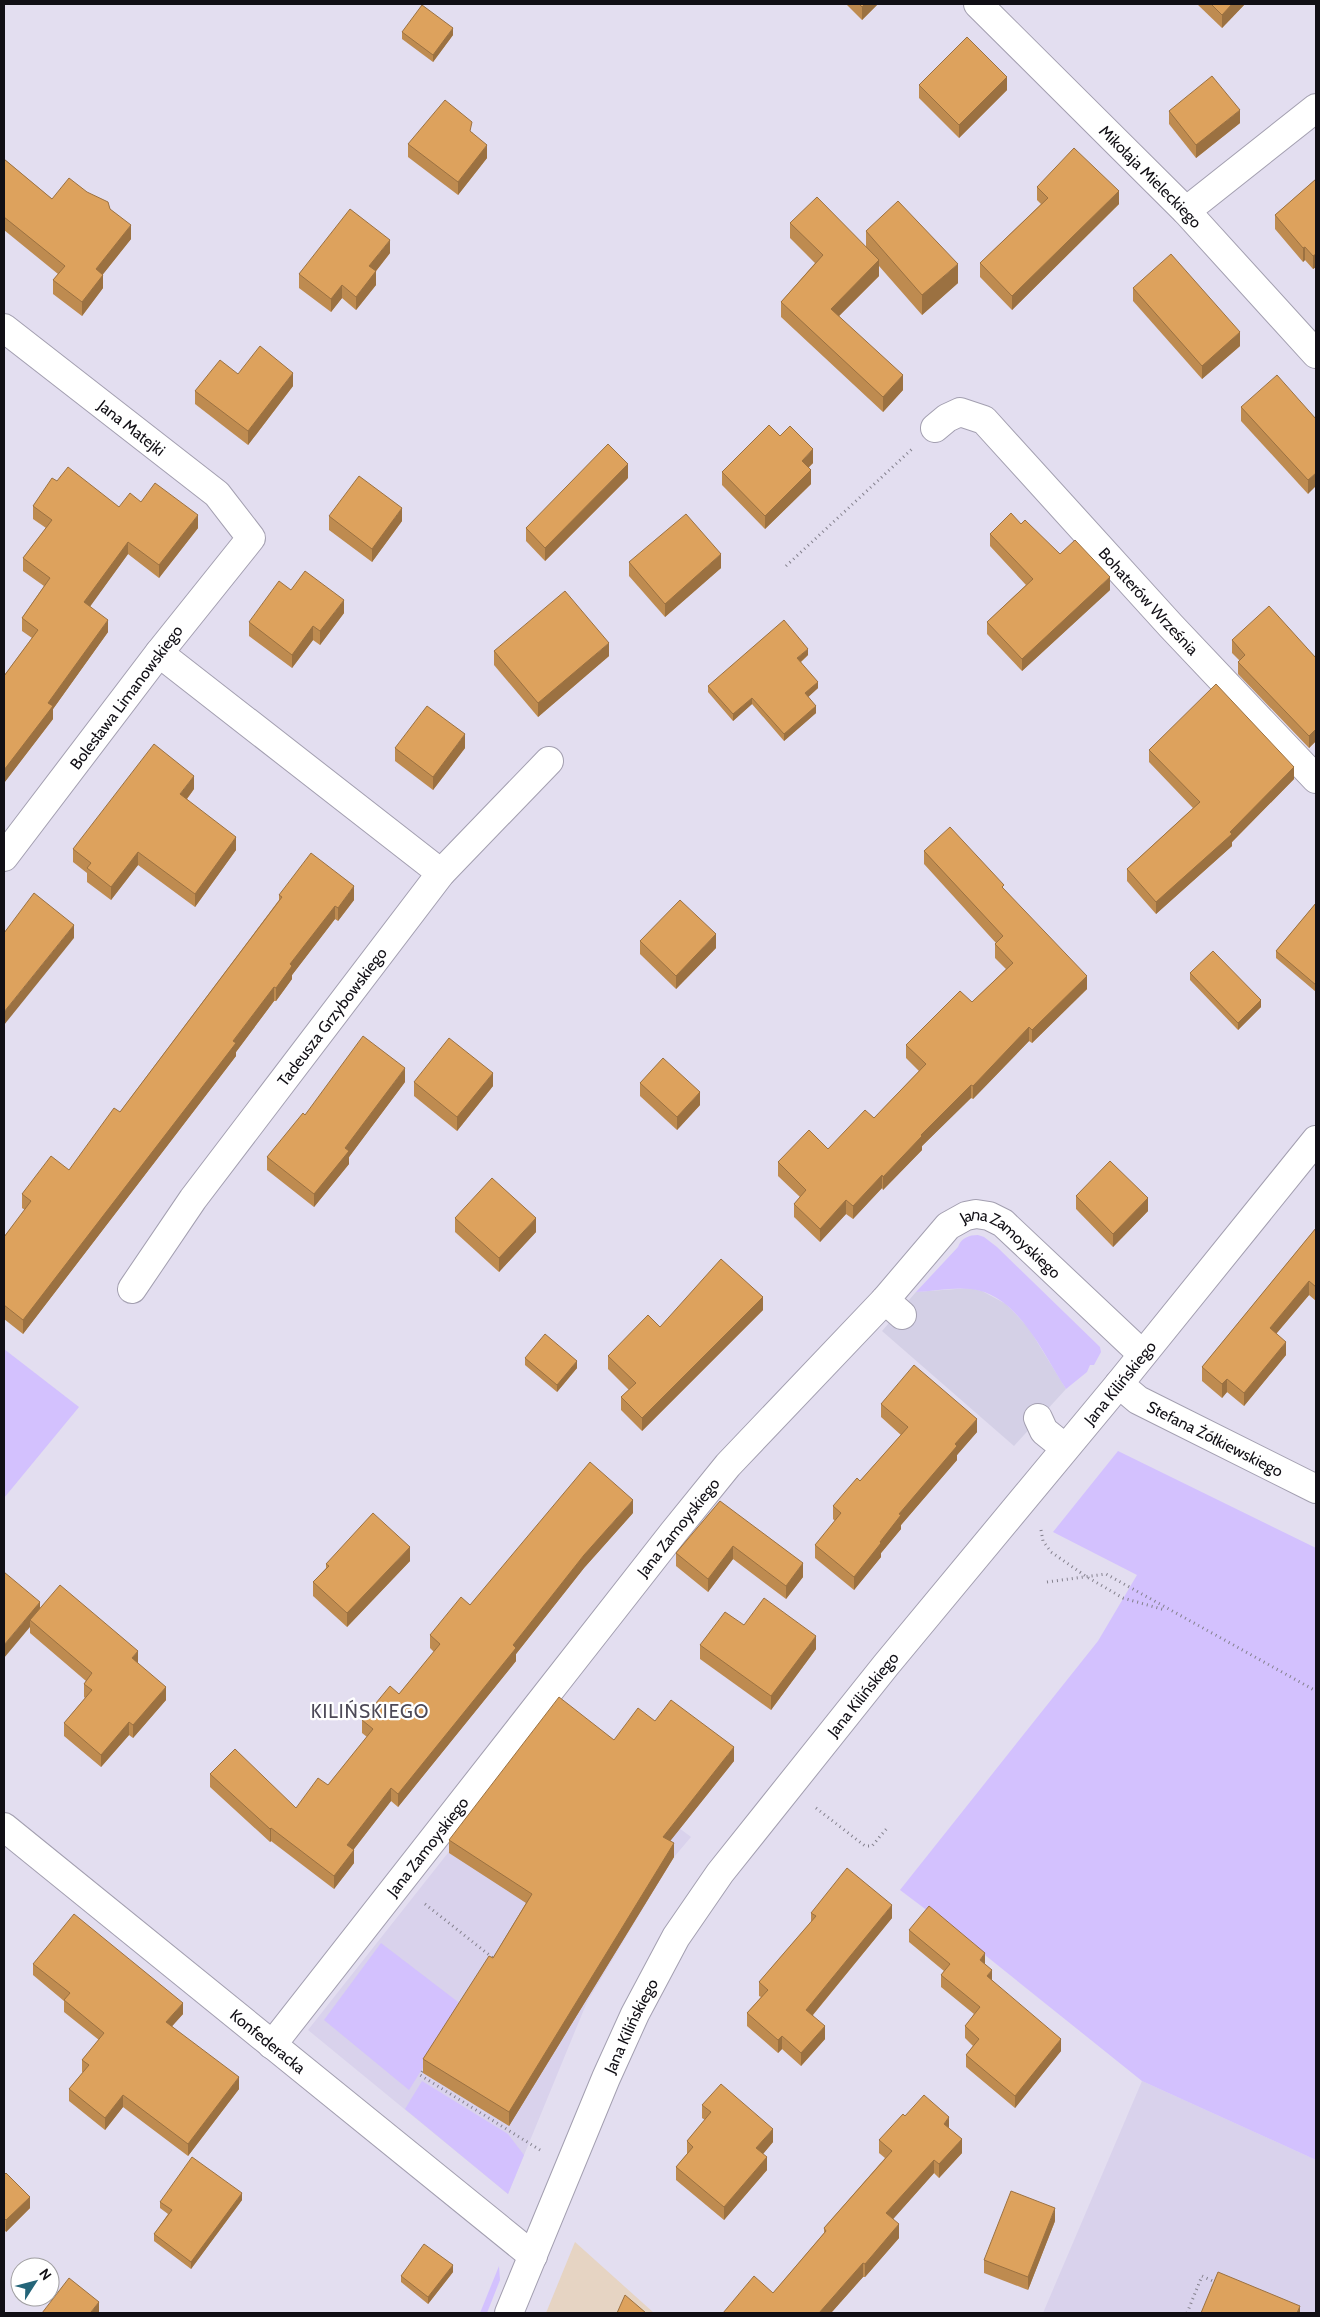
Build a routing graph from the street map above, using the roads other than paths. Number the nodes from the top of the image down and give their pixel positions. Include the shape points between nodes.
1 (978, 4) edge
2 (1316, 108) edge
3 (1186, 212) junction
4 (4, 328) edge
5 (1316, 354) edge
6 (935, 428) road end
7 (251, 538) joint
8 (159, 653) junction
9 (549, 761) dead end
10 (1316, 779) edge
11 (4, 857) edge
12 (441, 873) junction
13 (1316, 1140) edge
14 (132, 1288) dead end
15 (1142, 1354) junction
16 (1119, 1384) junction
17 (1038, 1418) dead end
18 (1064, 1448) junction
19 (1316, 1489) edge
20 (4, 1827) edge
21 (272, 2045) junction
22 (533, 2256) junction
23 (509, 2313) edge

1 - 3 street, Mikołaja Mieleckiego
2 - 3 street
3 - 5 street, Mikołaja Mieleckiego
4 - 7 street, Jana Matejki via 218,494
6 - 10 street, Bohaterów Września via 960,412 984,420 1170,626
7 - 8 street, Bolesława Limanowskiego
8 - 11 street, Bolesława Limanowskiego
8 - 12 street
9 - 12 street, Tadeusza Grzybowskiego
12 - 14 street, Tadeusza Grzybowskiego via 193,1198
13 - 15 street, Jana Kilińskiego
15 - 16 street, Jana Kilińskiego
15 - 21 street, Jana Zamoyskiego via 1003,1223 989,1216 966,1216 948,1226 894,1308 728,1466
16 - 18 street, Jana Kilińskiego
16 - 19 street, Stefana Żółkiewskiego via 1138,1400
17 - 18 street via 1044,1431
18 - 22 street, Jana Kilińskiego via 726,1865 676,1937 643,1997 606,2078
20 - 21 street, Konfederacka
21 - 22 street, Konfederacka
22 - 23 street, Jana Kilińskiego

